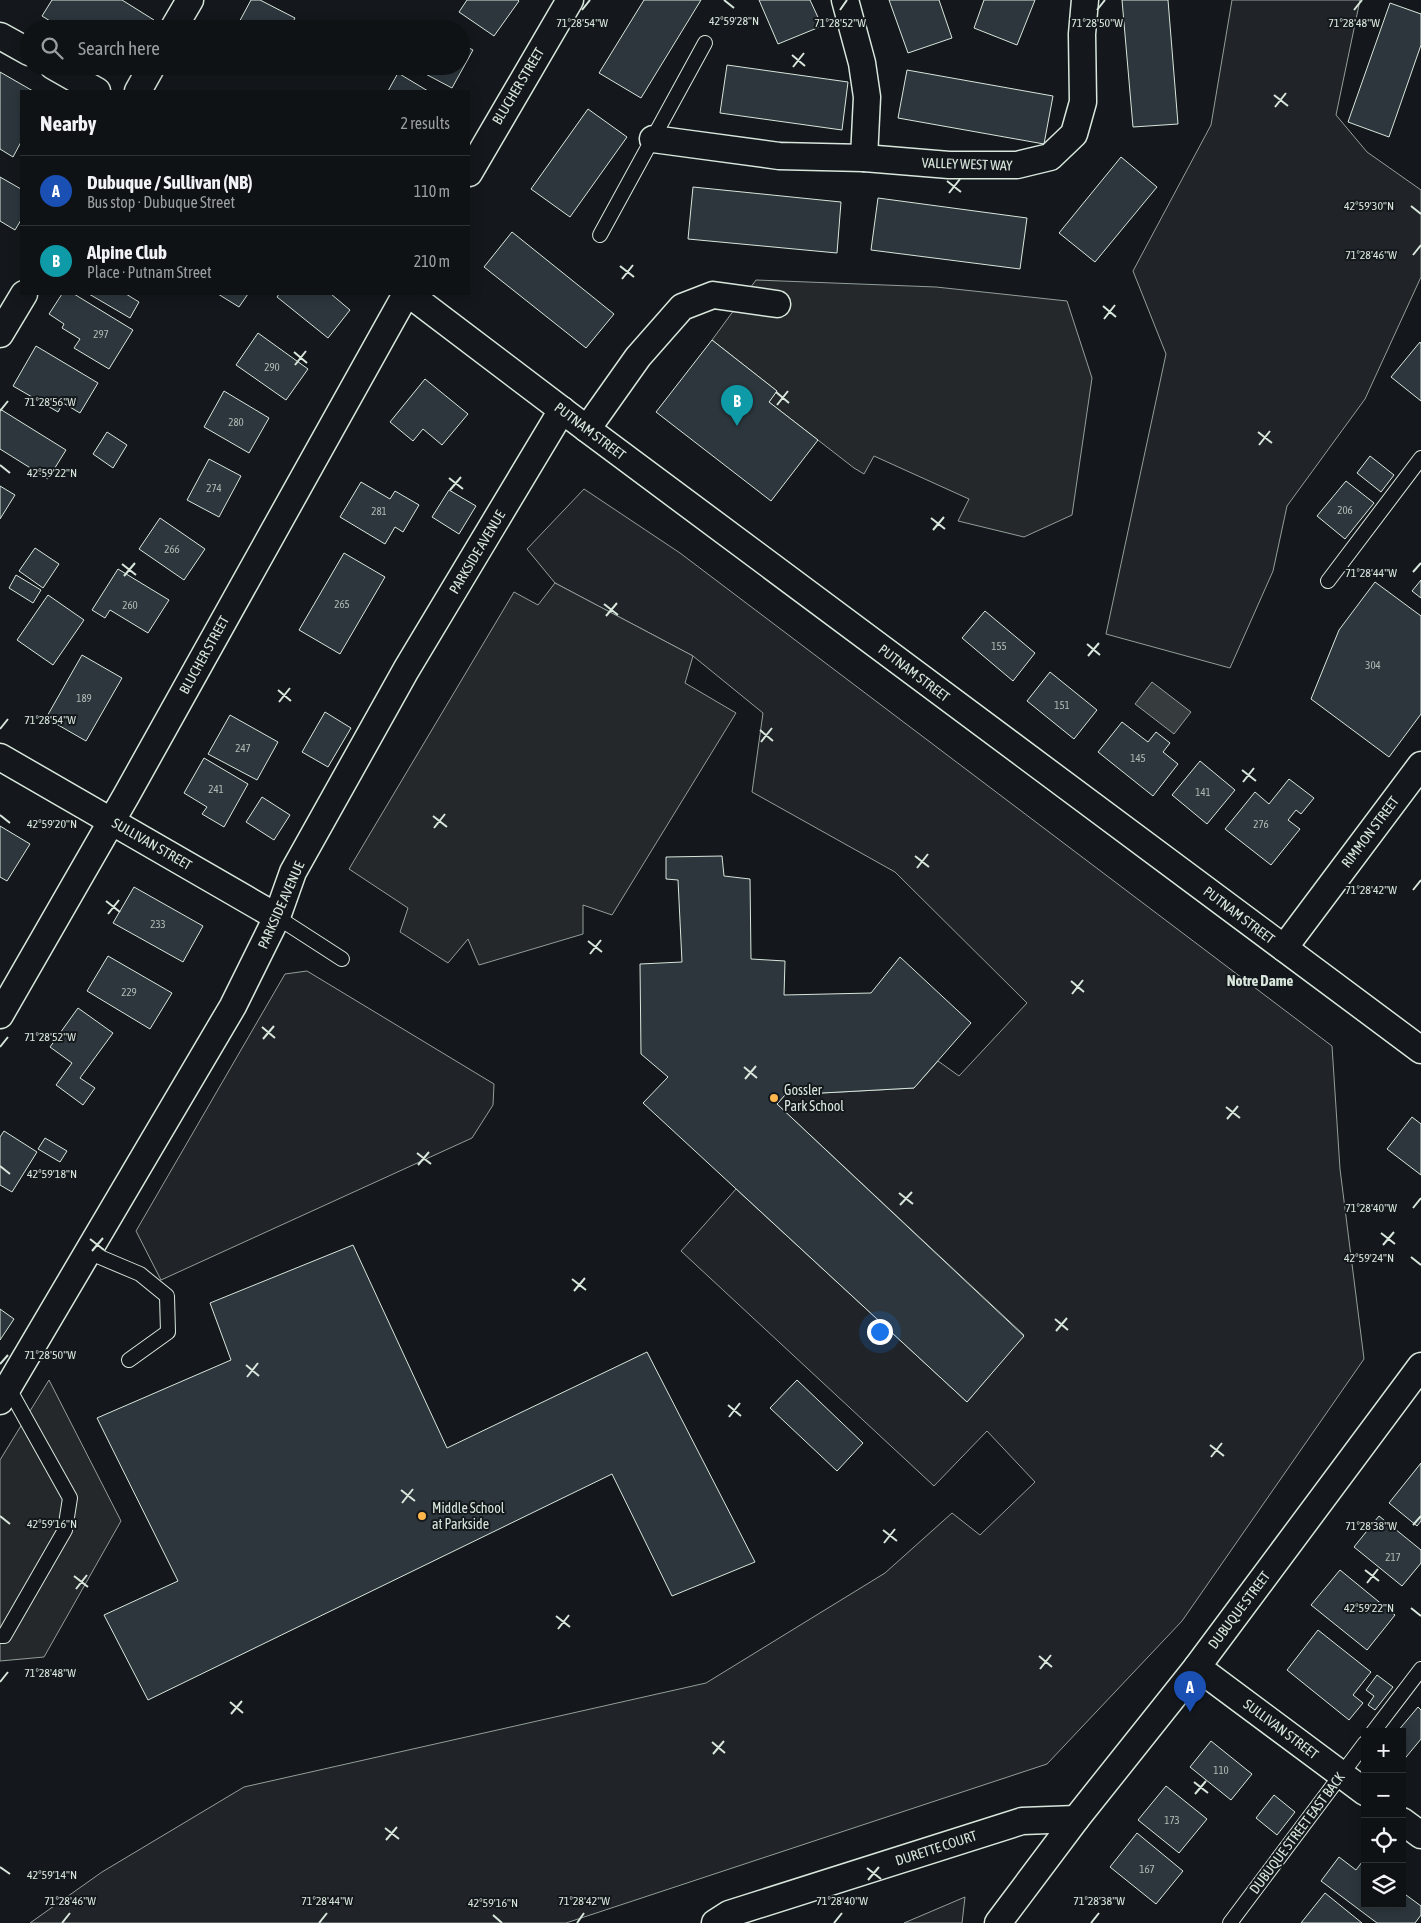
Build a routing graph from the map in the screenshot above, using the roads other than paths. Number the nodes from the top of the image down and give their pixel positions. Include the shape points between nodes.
1 (190, 0) edge
2 (570, 0) edge
3 (845, 0) edge
4 (1085, 0) edge
5 (178, 20) edge
6 (0, 36) edge
7 (705, 43) dead end
8 (20, 47) edge
9 (69, 75) edge
10 (147, 75) edge
11 (95, 90) edge
12 (139, 90) edge
13 (653, 139) junction
14 (864, 158) junction
15 (470, 171) edge
16 (600, 235) dead end
17 (23, 295) edge
18 (407, 295) edge
19 (409, 295) edge
20 (777, 304) dead end
21 (0, 334) edge
22 (562, 410) junction
23 (587, 429) junction
24 (1421, 458) edge
25 (1328, 581) dead end
26 (0, 757) edge
27 (1421, 765) edge
28 (112, 820) junction
29 (277, 917) junction
30 (1284, 948) junction
31 (342, 959) dead end
32 (0, 1015) edge
33 (1421, 1050) edge
34 (88, 1252) junction
35 (129, 1360) dead end
36 (1421, 1366) edge
37 (4, 1394) edge
38 (0, 1636) edge
39 (1197, 1666) junction
40 (1421, 1669) edge
41 (1376, 1728) edge
42 (1361, 1748) edge
43 (1341, 1774) junction
44 (1361, 1789) edge
45 (1076, 1819) junction
46 (1406, 1824) edge
47 (1421, 1835) edge
48 (715, 1923) edge
49 (998, 1923) edge
50 (1230, 1923) edge

1 - 5 street
2 - 15 street, BLUCHER STREET
3 - 14 street via 866,89
4 - 14 street, VALLEY WEST WAY via 1083,102 1074,134 1050,157 1017,166 949,165
6 - 8 street
7 - 13 lane
9 - 11 street
10 - 12 street
13 - 14 street, VALLEY WEST WAY via 779,156
13 - 16 lane
17 - 21 street
18 - 28 street, BLUCHER STREET
19 - 22 street, PUTNAM STREET
20 - 23 street via 713,295 682,307 638,357
22 - 23 street, PUTNAM STREET
22 - 29 street, PARKSIDE AVENUE via 406,670 293,872
23 - 30 street, PUTNAM STREET
24 - 25 lane
26 - 28 street, SULLIVAN STREET
27 - 30 street, RIMMON STREET
28 - 29 street, SULLIVAN STREET
28 - 32 street, BLUCHER STREET
29 - 31 lane
29 - 34 street, PARKSIDE AVENUE via 233,1006
30 - 33 street, PUTNAM STREET
34 - 35 lane via 140,1274 167,1296 168,1332
34 - 37 street, PARKSIDE AVENUE
36 - 39 street, DUBUQUE STREET
37 - 38 lane via 70,1498 65,1530 4,1636
39 - 43 street, SULLIVAN STREET
39 - 45 street, DUBUQUE STREET
40 - 41 lane
42 - 43 lane, DUBUQUE STREET EAST BACK
43 - 44 street, SULLIVAN STREET
43 - 50 lane, DUBUQUE STREET EAST BACK
45 - 48 street, DURETTE COURT via 1022,1821 729,1914
45 - 49 street, DUBUQUE STREET
46 - 47 street

